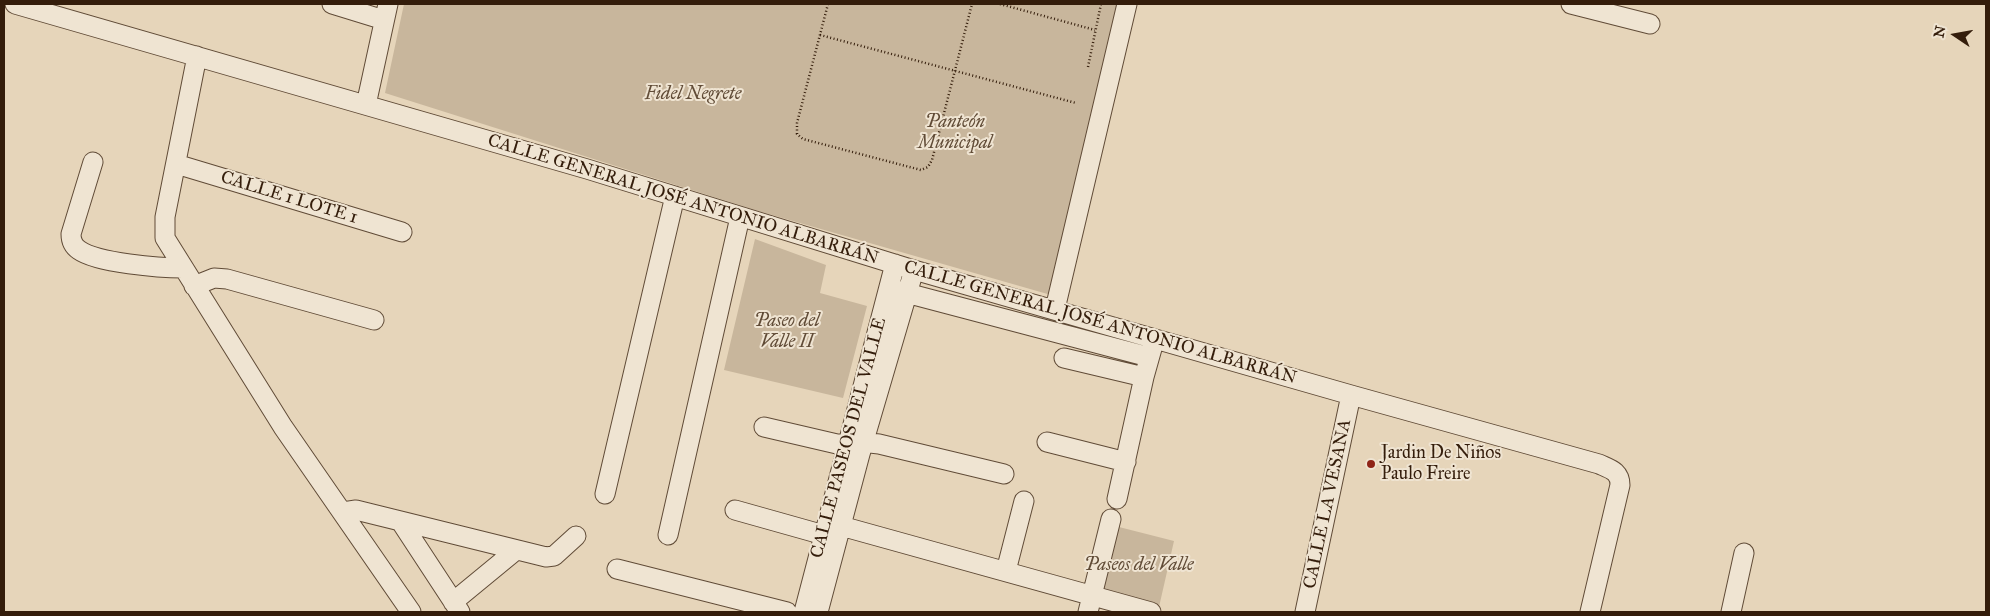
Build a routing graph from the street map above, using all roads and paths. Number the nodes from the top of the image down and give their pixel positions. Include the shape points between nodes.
1 (15, 4) edge
2 (332, 4) edge
3 (828, 4) edge
4 (972, 4) edge
5 (1000, 4) edge
6 (1101, 4) edge
7 (1127, 4) edge
8 (1571, 4) edge
9 (1597, 7) edge
10 (386, 12) edge
11 (1650, 24) dead end
12 (1095, 30) junction
13 (820, 35) junction
14 (198, 56) junction
15 (1088, 67) dead end
16 (955, 70) junction
17 (1076, 103) dead end
18 (366, 104) junction
19 (93, 162) dead end
20 (176, 164) junction
21 (674, 196) junction
22 (740, 217) junction
23 (402, 232) dead end
24 (895, 264) junction
25 (183, 268) junction
26 (914, 270) junction
27 (194, 286) junction
28 (898, 291) junction
29 (1056, 309) junction
30 (374, 320) dead end
31 (1152, 348) junction
32 (1064, 358) dead end
33 (1144, 377) junction
34 (1351, 396) junction
35 (764, 427) dead end
36 (1047, 442) dead end
37 (855, 443) junction
38 (1126, 462) junction
39 (1004, 474) dead end
40 (605, 494) dead end
41 (1117, 499) dead end
42 (1024, 501) dead end
43 (735, 510) dead end
44 (343, 512) junction
45 (1110, 519) dead end
46 (401, 522) junction
47 (841, 526) junction
48 (668, 535) dead end
49 (824, 535) junction
50 (576, 536) dead end
51 (515, 551) junction
52 (1744, 553) dead end
53 (617, 569) dead end
54 (1006, 571) junction
55 (1090, 604) edge
56 (456, 607) edge
57 (410, 612) edge
58 (787, 612) edge
59 (804, 612) edge
60 (818, 612) edge
61 (1151, 612) edge
62 (1305, 612) edge
63 (1590, 612) edge
64 (1732, 612) edge

1 - 14 street, CALLE GENERAL JOSÉ ANTONIO ALBARRÁN
2 - 10 street
3 - 13 path
4 - 16 path
5 - 12 path
6 - 12 path
7 - 29 street
8 - 9 street
9 - 11 street
10 - 18 street
12 - 15 path
13 - 16 path
13 - 16 path via 797,123 799,137 915,169 926,169 932,160
14 - 18 street, CALLE GENERAL JOSÉ ANTONIO ALBARRÁN
14 - 20 street
16 - 17 path
18 - 21 street, CALLE GENERAL JOSÉ ANTONIO ALBARRÁN
19 - 25 street via 71,234 74,246 84,253 110,260 154,268
20 - 23 street, CALLE 1 LOTE 1
20 - 25 street via 164,230 165,238
21 - 22 street, CALLE GENERAL JOSÉ ANTONIO ALBARRÁN
21 - 40 street
22 - 24 street, CALLE GENERAL JOSÉ ANTONIO ALBARRÁN
22 - 48 street
24 - 26 street, CALLE GENERAL JOSÉ ANTONIO ALBARRÁN
24 - 28 street, CALLE PASEOS DEL VALLE
25 - 27 street
26 - 28 street, CALLE PASEOS DEL VALLE
26 - 29 street, CALLE GENERAL JOSÉ ANTONIO ALBARRÁN
27 - 30 street via 214,278 227,279
27 - 44 street via 283,427
28 - 31 street
28 - 37 street, CALLE PASEOS DEL VALLE
29 - 31 street, CALLE GENERAL JOSÉ ANTONIO ALBARRÁN
31 - 33 street
31 - 34 street, CALLE GENERAL JOSÉ ANTONIO ALBARRÁN
32 - 33 street
33 - 38 street
34 - 62 street, CALLE LA VESANA
34 - 63 street, CALLE GENERAL JOSÉ ANTONIO ALBARRÁN via 1612,469 1619,476 1619,491
35 - 37 street via 822,441
36 - 38 street
37 - 39 street via 880,444
37 - 47 street, CALLE PASEOS DEL VALLE
37 - 49 street, CALLE PASEOS DEL VALLE
38 - 41 street
42 - 54 street
43 - 49 street
44 - 46 street via 356,510
44 - 57 street
45 - 55 street
46 - 51 street
46 - 56 street
47 - 54 street
47 - 60 street, CALLE PASEOS DEL VALLE
49 - 59 street, CALLE PASEOS DEL VALLE
50 - 51 street via 550,557
51 - 56 street
52 - 64 street
53 - 58 street
54 - 55 street
55 - 61 street

